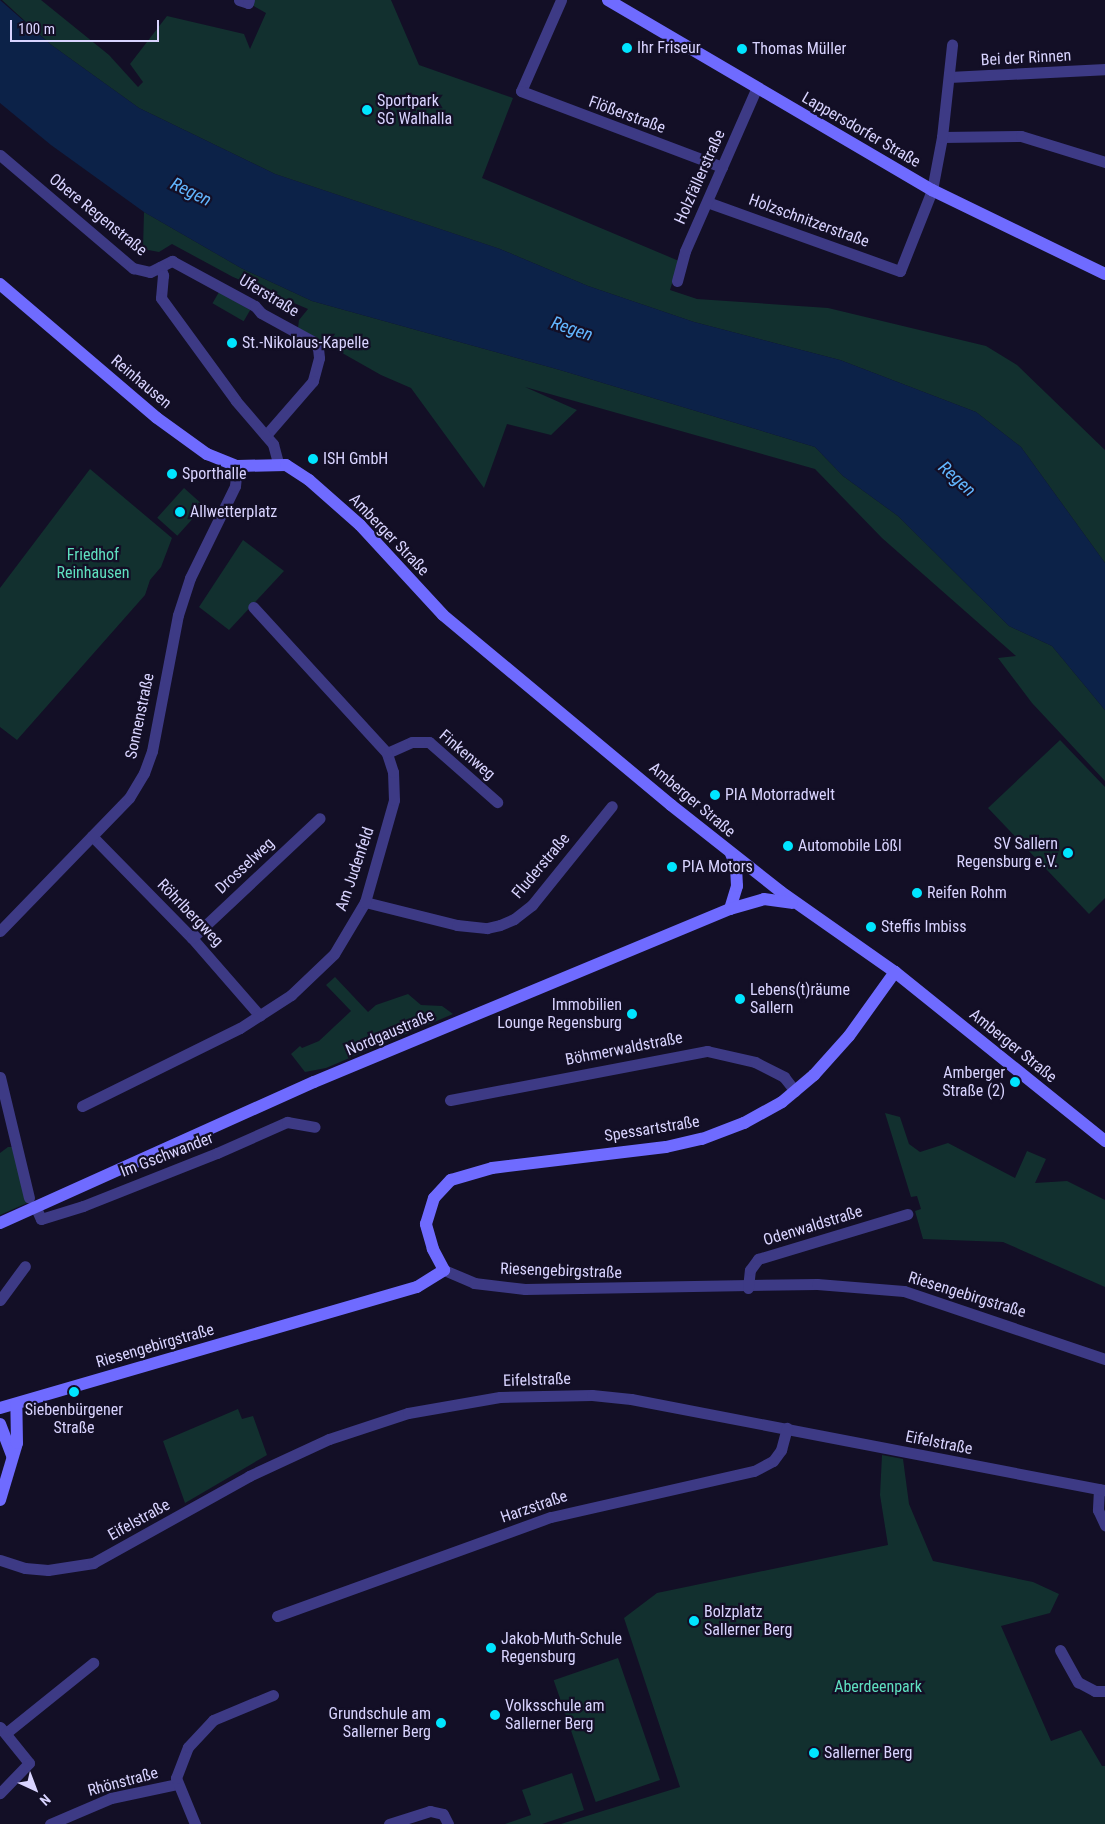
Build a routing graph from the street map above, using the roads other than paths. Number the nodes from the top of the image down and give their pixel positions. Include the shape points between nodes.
1 (561, 0) edge
2 (608, 0) edge
3 (952, 46) dead end
4 (1105, 69) edge
5 (949, 77) junction
6 (757, 87) junction
7 (942, 137) junction
8 (0, 155) edge
9 (1105, 162) edge
10 (722, 167) junction
11 (932, 190) junction
12 (707, 202) junction
13 (160, 267) junction
14 (1105, 274) edge
15 (677, 281) dead end
16 (0, 284) edge
17 (266, 435) junction
18 (278, 463) junction
19 (237, 466) junction
20 (253, 607) dead end
21 (387, 753) junction
22 (497, 802) dead end
23 (612, 806) dead end
24 (320, 818) dead end
25 (92, 836) junction
26 (731, 854) junction
27 (365, 902) junction
28 (799, 904) junction
29 (730, 909) junction
30 (0, 931) edge
31 (192, 938) junction
32 (895, 972) junction
33 (260, 1016) junction
34 (0, 1077) edge
35 (795, 1091) junction
36 (450, 1100) dead end
37 (82, 1106) dead end
38 (315, 1127) dead end
39 (1105, 1141) edge
40 (32, 1203) junction
41 (907, 1214) dead end
42 (0, 1223) edge
43 (25, 1266) dead end
44 (444, 1270) junction
45 (748, 1288) junction
46 (0, 1300) edge
47 (1105, 1358) edge
48 (16, 1404) junction
49 (0, 1408) edge
50 (0, 1424) edge
51 (787, 1428) junction
52 (12, 1456) junction
53 (1102, 1489) edge
54 (1, 1492) edge
55 (1105, 1525) edge
56 (0, 1560) edge
57 (277, 1616) dead end
58 (1060, 1650) dead end
59 (93, 1663) dead end
60 (1105, 1691) edge
61 (273, 1696) dead end
62 (3, 1730) edge
63 (178, 1784) junction
64 (0, 1793) edge
65 (50, 1824) edge
66 (195, 1824) edge
67 (389, 1824) edge
68 (448, 1824) edge

1 - 10 street, Flößerstraße via 521,91
2 - 6 street, Lappersdorfer Straße
3 - 5 street
4 - 5 street, Bei der Rinnen
5 - 7 street
6 - 10 street, Holzfällerstraße
6 - 11 street, Lappersdorfer Straße
7 - 9 street via 1021,136
7 - 11 street
8 - 13 street, Obere Regenstraße via 133,268 150,272
10 - 12 street, Holzfällerstraße
11 - 12 street, Holzschnitzerstraße via 900,271
11 - 14 street, Lappersdorfer Straße
12 - 15 street, Holzfällerstraße via 685,252
13 - 17 street, Obere Regenstraße via 163,275 161,298 236,402
13 - 17 street, Uferstraße via 172,260 255,306 318,348 313,381
16 - 19 street, Reinhausen via 177,433 215,459
17 - 18 street, Obere Regenstraße via 273,444
18 - 19 street, Reinhausen
18 - 26 street, Amberger Straße via 295,469 356,521 443,615
19 - 25 street, Sonnenstraße via 235,486 190,578 178,615 148,763 129,798
20 - 21 street, Am Judenfeld
21 - 22 street, Finkenweg via 412,742 429,742
21 - 27 street, Am Judenfeld via 393,772 394,800
23 - 27 street, Fluderstraße via 532,905 514,920 487,928 457,925
24 - 31 street, Drosselweg
25 - 30 street, Sonnenstraße
25 - 31 street, Röhrlbergweg
26 - 28 street, Amberger Straße
26 - 29 street via 736,865 737,886
27 - 33 street, Am Judenfeld via 334,954 306,983
28 - 29 street, Nordgaustraße via 764,899
28 - 32 street, Amberger Straße
29 - 40 street, Nordgaustraße
31 - 33 street, Röhrlbergweg
32 - 35 street, Spessartstraße via 838,1050
32 - 39 street, Amberger Straße
33 - 37 street, Am Judenfeld
34 - 40 street
35 - 36 street, Böhmerwaldstraße via 784,1077 756,1062 707,1051
35 - 44 street, Spessartstraße via 744,1123 702,1139 492,1168 451,1180 434,1198 426,1224 433,1249
38 - 40 street, Im Gschwander via 287,1122 218,1153 41,1219
40 - 42 street, Nordgaustraße
41 - 45 street, Odenwaldstraße via 758,1259 750,1270
43 - 46 street
44 - 45 street, Riesengebirgstraße via 474,1283 526,1289
44 - 48 street, Riesengebirgstraße via 417,1287 395,1294
45 - 47 street, Riesengebirgstraße via 855,1285 904,1291
48 - 49 street, Riesengebirgstraße
48 - 52 street via 17,1443
50 - 52 street
51 - 53 street, Eifelstraße
51 - 56 street, Eifelstraße via 592,1395 510,1396 457,1402 370,1424 288,1455 93,1563 48,1570 25,1568
51 - 57 street, Harzstraße via 781,1450 773,1461 754,1471 551,1517
52 - 54 street
53 - 55 street via 1098,1510
58 - 60 street via 1078,1682 1095,1691
59 - 62 street
61 - 63 street via 213,1720 204,1728 188,1747 176,1778
62 - 64 street via 29,1764
63 - 65 street, Rhönstraße via 111,1798
63 - 66 street
67 - 68 street via 430,1811 443,1814

